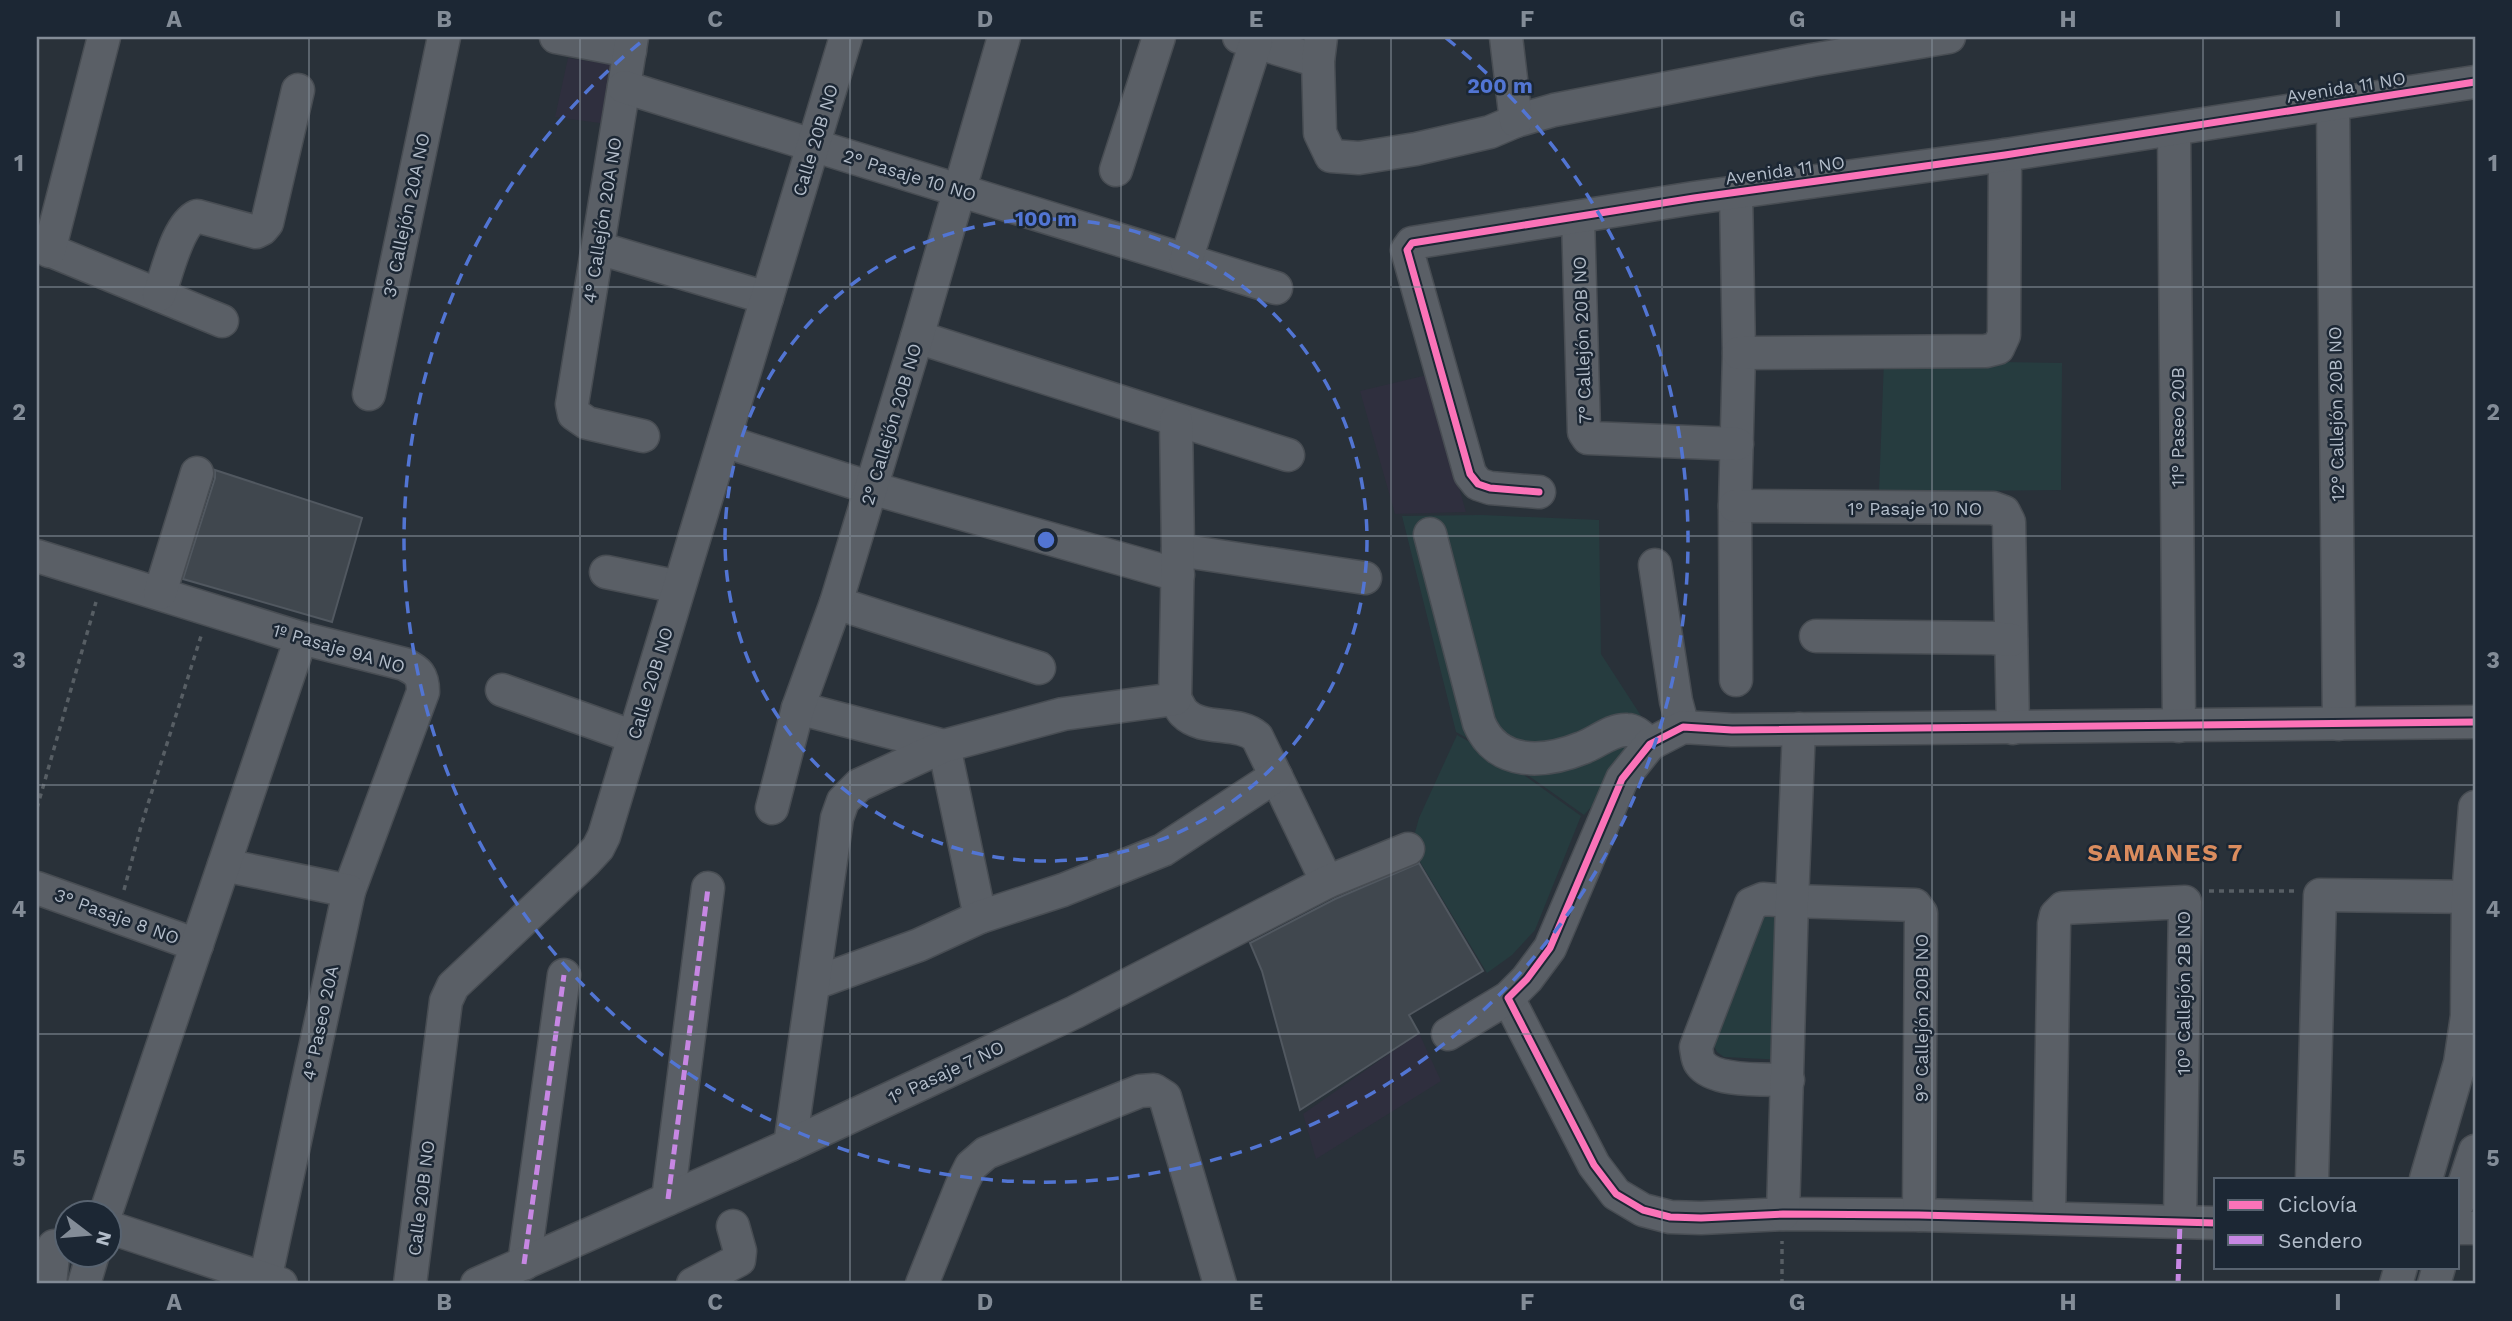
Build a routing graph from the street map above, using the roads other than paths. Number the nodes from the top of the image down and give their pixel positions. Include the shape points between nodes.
1 (104, 37) edge
2 (444, 37) edge
3 (556, 37) edge
4 (846, 37) edge
5 (1004, 37) edge
6 (1159, 37) edge
7 (1506, 37) edge
8 (1947, 37) edge
9 (1248, 39) edge
10 (631, 44) edge
11 (1810, 48) edge
12 (1320, 49) edge
13 (2475, 82) edge
14 (624, 87) junction
15 (298, 90) dead end
16 (2333, 105) junction
17 (1516, 121) junction
18 (2174, 129) junction
19 (813, 145) junction
20 (2004, 155) junction
21 (1116, 170) dead end
22 (960, 190) junction
23 (1736, 193) junction
24 (1578, 217) junction
25 (43, 248) edge
26 (598, 248) junction
27 (1186, 260) junction
28 (1276, 288) dead end
29 (159, 295) junction
30 (767, 298) junction
31 (222, 321) dead end
32 (917, 337) junction
33 (1739, 353) junction
34 (369, 394) dead end
35 (1176, 420) junction
36 (643, 436) dead end
37 (724, 441) junction
38 (1737, 444) junction
39 (1288, 454) dead end
40 (197, 473) dead end
41 (871, 488) junction
42 (1539, 492) dead end
43 (1735, 506) junction
44 (1430, 534) dead end
45 (37, 556) edge
46 (1178, 563) junction
47 (1656, 565) dead end
48 (606, 572) dead end
49 (1365, 578) dead end
50 (679, 587) junction
51 (160, 593) junction
52 (836, 603) junction
53 (1816, 636) dead end
54 (301, 638) junction
55 (2011, 640) junction
56 (1039, 668) dead end
57 (1736, 680) dead end
58 (502, 690) dead end
59 (1175, 699) junction
60 (798, 708) junction
61 (2475, 722) edge
62 (2339, 724) junction
63 (2179, 726) junction
64 (1683, 727) junction
65 (2013, 728) junction
66 (1799, 729) junction
67 (634, 737) junction
68 (1650, 744) junction
69 (944, 746) junction
70 (1276, 776) junction
71 (2475, 807) edge
72 (772, 808) dead end
73 (1408, 849) dead end
74 (224, 865) junction
75 (1327, 882) junction
76 (37, 888) edge
77 (708, 888) dead end
78 (349, 891) junction
79 (2471, 897) edge
80 (1791, 901) junction
81 (980, 918) junction
82 (197, 945) junction
83 (564, 975) dead end
84 (815, 984) junction
85 (1508, 998) junction
86 (1448, 1034) dead end
87 (1788, 1080) junction
88 (790, 1145) junction
89 (2475, 1152) edge
90 (2312, 1178) edge
91 (2426, 1178) edge
92 (2460, 1197) edge
93 (111, 1198) edge
94 (668, 1199) junction
95 (1783, 1214) junction
96 (1919, 1215) junction
97 (2049, 1217) junction
98 (2180, 1222) junction
99 (2214, 1223) edge
100 (733, 1226) dead end
101 (122, 1232) edge
102 (524, 1264) junction
103 (63, 1268) edge
104 (273, 1282) edge
105 (50, 1284) edge
106 (410, 1284) edge
107 (477, 1284) edge
108 (693, 1284) edge
109 (922, 1284) edge
110 (1220, 1284) edge

1 - 25 street
2 - 34 street, 3° Callejón 20A NO
3 - 10 street
4 - 19 street, Calle 20B NO
5 - 22 street, 2° Callejón 20B NO
6 - 21 street
7 - 17 street
8 - 11 street
9 - 12 street
9 - 27 street
10 - 14 street, 4° Callejón 20A NO
11 - 17 street
12 - 17 street via 1320,133 1331,156 1359,158 1416,149 1490,132
13 - 16 street, Avenida 11 NO
14 - 19 street, 2° Pasaje 10 NO
14 - 26 street, 4° Callejón 20A NO
15 - 29 street via 267,223 256,232 197,216 191,219 183,227
16 - 18 street, Avenida 11 NO
16 - 62 street, 12° Callejón 20B NO
18 - 20 street, Avenida 11 NO
18 - 63 street, 11° Paseo 20B
19 - 22 street, 2° Pasaje 10 NO
19 - 30 street, Calle 20B NO
20 - 23 street, Avenida 11 NO
20 - 33 street via 2004,335 1998,348
22 - 27 street, 2° Pasaje 10 NO
22 - 32 street, 2° Callejón 20B NO
23 - 24 street, Avenida 11 NO
23 - 33 street
24 - 38 street, 7° Callejón 20B NO via 1584,432 1588,438
24 - 42 street, Avenida 11 NO via 1412,243 1408,250 1470,474 1478,484 1490,488
25 - 29 street
26 - 30 street
26 - 36 street, 4° Callejón 20A NO via 574,414 587,423
27 - 28 street, 2° Pasaje 10 NO
29 - 31 street
30 - 37 street, Calle 20B NO
32 - 35 street
32 - 41 street, 2° Callejón 20B NO
33 - 38 street
35 - 39 street
35 - 46 street
37 - 41 street
37 - 50 street, Calle 20B NO
38 - 43 street
40 - 51 street
41 - 46 street
41 - 52 street, 2° Callejón 20B NO
43 - 55 street, 1° Pasaje 10 NO via 1993,508 2004,512 2009,522
43 - 57 street
44 - 68 street via 1479,723 1491,742 1533,760 1583,748 1623,729
45 - 51 street, 1º Pasaje 9A NO
46 - 49 street
46 - 59 street
47 - 64 street
48 - 50 street
50 - 67 street, Calle 20B NO
51 - 54 street, 1º Pasaje 9A NO
52 - 56 street
52 - 60 street, 2° Callejón 20B NO
53 - 55 street
54 - 74 street
54 - 78 street, 1º Pasaje 9A NO via 404,664 423,679 423,692
55 - 65 street, 1° Pasaje 10 NO
58 - 67 street
59 - 69 street via 1063,714
59 - 70 street via 1185,714 1203,723 1250,731
60 - 69 street
60 - 72 street, 2° Callejón 20B NO
61 - 62 street
62 - 63 street
63 - 65 street
64 - 66 street
64 - 68 street
65 - 66 street
66 - 80 street
67 - 106 street, Calle 20B NO via 598,848 453,986 446,1001
68 - 85 street via 1622,779 1549,948
69 - 81 street
69 - 84 street via 859,785 843,800
70 - 75 street
70 - 81 street via 1163,850
71 - 79 street
73 - 75 street, 1° Pasaje 7 NO
74 - 78 street
74 - 82 street
75 - 88 street, 1° Pasaje 7 NO via 1075,1012
76 - 82 street, 3° Pasaje 8 NO
77 - 94 street
78 - 104 street, 4° Paseo 20A
79 - 90 street via 2320,895
79 - 91 street via 2467,1016 2460,1063
80 - 87 street
80 - 87 street via 1763,899 1751,904 1696,1047 1699,1062 1709,1072
80 - 96 street, 9° Callejón 20B NO via 1919,907
81 - 84 street
82 - 93 street
83 - 102 street
84 - 88 street
85 - 86 street
85 - 95 street via 1594,1165 1616,1194 1643,1210 1670,1217
87 - 95 street
88 - 94 street, 1° Pasaje 7 NO
89 - 92 street
94 - 102 street, 1° Pasaje 7 NO
95 - 96 street
96 - 97 street
97 - 98 street
97 - 98 street, 10° Callejón 2B NO via 2056,915 2063,908 2185,902
98 - 99 street
100 - 108 street via 739,1260
101 - 104 street
102 - 107 street, 1° Pasaje 7 NO
103 - 105 street
109 - 110 street via 963,1181 986,1153 1140,1091 1154,1090 1165,1097

